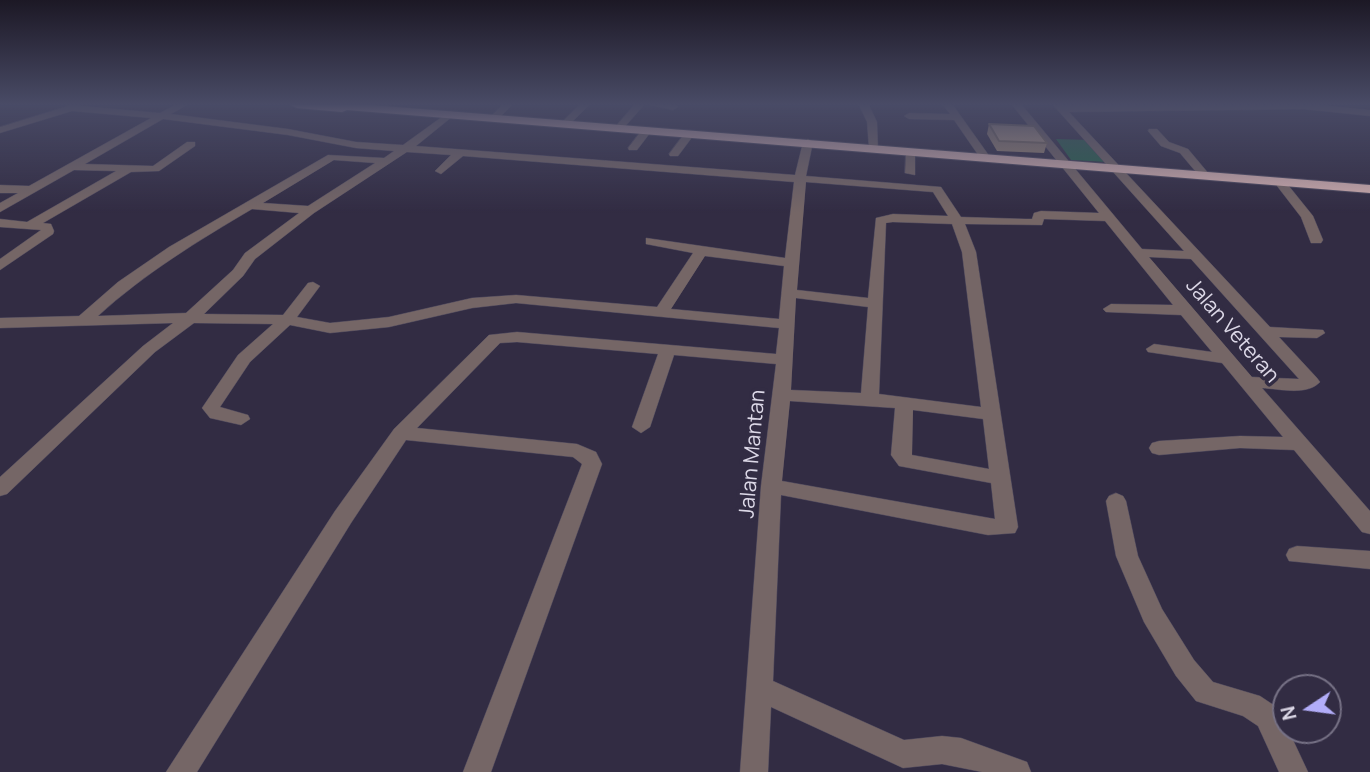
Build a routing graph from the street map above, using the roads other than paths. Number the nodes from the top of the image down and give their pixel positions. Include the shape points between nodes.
1 (118, 141) edge
2 (346, 141) edge
3 (415, 141) edge
4 (639, 141) edge
5 (684, 141) edge
6 (763, 141) edge
7 (773, 141) edge
8 (873, 141) edge
9 (974, 141) edge
10 (1045, 141) edge
11 (1090, 141) edge
12 (1162, 141) edge
13 (191, 144) dead end
14 (808, 144) junction
15 (633, 148) dead end
16 (874, 148) junction
17 (405, 149) junction
18 (459, 154) junction
19 (674, 154) dead end
20 (910, 154) junction
21 (985, 157) junction
22 (387, 161) junction
23 (1063, 164) junction
24 (74, 167) junction
25 (128, 169) junction
26 (1115, 169) junction
27 (441, 170) dead end
28 (911, 173) dead end
29 (1205, 176) junction
30 (800, 179) junction
31 (1273, 181) junction
32 (0, 189) edge
33 (1370, 189) edge
34 (35, 190) junction
35 (249, 205) junction
36 (0, 208) edge
37 (310, 211) junction
38 (1108, 217) junction
39 (957, 221) junction
40 (0, 223) edge
41 (30, 225) junction
42 (651, 240) dead end
43 (1316, 240) dead end
44 (701, 250) junction
45 (1138, 253) junction
46 (1195, 255) junction
47 (791, 263) junction
48 (0, 267) edge
49 (313, 286) dead end
50 (788, 293) junction
51 (876, 303) junction
52 (1111, 309) dead end
53 (1185, 310) junction
54 (661, 313) junction
55 (190, 318) junction
56 (84, 320) junction
57 (287, 320) junction
58 (7, 323) edge
59 (787, 324) junction
60 (1266, 332) junction
61 (1317, 333) dead end
62 (1154, 349) dead end
63 (668, 350) junction
64 (1228, 359) junction
65 (785, 360) junction
66 (1249, 382) junction
67 (782, 395) junction
68 (870, 399) junction
69 (904, 403) junction
70 (993, 414) junction
71 (241, 419) dead end
72 (641, 427) dead end
73 (401, 433) junction
74 (1302, 444) junction
75 (1159, 448) dead end
76 (1000, 478) junction
77 (771, 486) junction
78 (0, 489) edge
79 (1116, 501) dead end
80 (1370, 526) edge
81 (1297, 555) dead end
82 (1370, 561) edge
83 (761, 689) junction
84 (180, 772) edge
85 (477, 772) edge
86 (754, 772) edge
87 (1017, 772) edge
88 (1294, 772) edge

1 - 24 street
2 - 17 street
3 - 17 street
4 - 15 street
5 - 19 street
6 - 14 highway
7 - 14 highway
8 - 16 street
9 - 21 street
10 - 23 street, Jalan Veteran
11 - 26 street
12 - 29 street via 1184,150
13 - 25 street via 155,169
14 - 16 highway
14 - 20 highway
14 - 30 street, Jalan Mantan
16 - 21 highway
17 - 18 street
17 - 22 street
18 - 27 street
18 - 30 street via 483,160
20 - 23 highway
20 - 28 street
21 - 23 highway
22 - 35 street via 334,156
22 - 37 street
23 - 26 highway
23 - 38 street, Jalan Veteran
24 - 25 street
24 - 34 street
25 - 41 street
26 - 29 highway
26 - 46 street
29 - 31 highway
30 - 39 street via 932,187
30 - 47 street, Jalan Mantan
31 - 33 highway
31 - 43 street via 1307,216
32 - 34 street
34 - 36 street
35 - 37 street
35 - 56 street via 135,275
37 - 55 street via 250,256
38 - 39 street via 1041,215 1033,223
38 - 45 street, Jalan Veteran
39 - 51 street via 880,221
39 - 70 street via 969,252
40 - 41 street
41 - 48 street via 48,230
42 - 44 street
44 - 47 street
44 - 54 street
45 - 46 street
45 - 53 street, Jalan Veteran
46 - 60 street
47 - 50 street, Jalan Mantan
49 - 57 street
50 - 51 street
50 - 59 street, Jalan Mantan
51 - 68 street
52 - 53 street
53 - 64 street, Jalan Veteran
54 - 57 street via 506,299 366,325 330,328
54 - 59 street
55 - 56 street
55 - 57 street
55 - 78 street via 149,349
56 - 58 street
57 - 71 street via 244,359 211,408 216,414
59 - 65 street, Jalan Mantan
60 - 61 street
60 - 66 street via 1311,382
62 - 64 street
63 - 65 street
63 - 72 street
63 - 73 street via 495,338
64 - 66 street, Jalan Veteran
65 - 67 street, Jalan Mantan
66 - 74 street, Jalan Veteran
67 - 68 street
67 - 77 street, Jalan Mantan
68 - 69 street
69 - 70 street
69 - 76 street via 901,455 906,461
70 - 76 street
73 - 84 street
73 - 85 street via 578,451 592,464
74 - 75 street via 1240,442
74 - 80 street, Jalan Veteran
76 - 77 street via 1004,528
77 - 83 street, Jalan Mantan
79 - 88 street via 1127,556 1153,615 1185,668 1205,692 1250,705 1268,718
81 - 82 street
83 - 86 street, Jalan Mantan
83 - 87 street via 903,754 958,751

